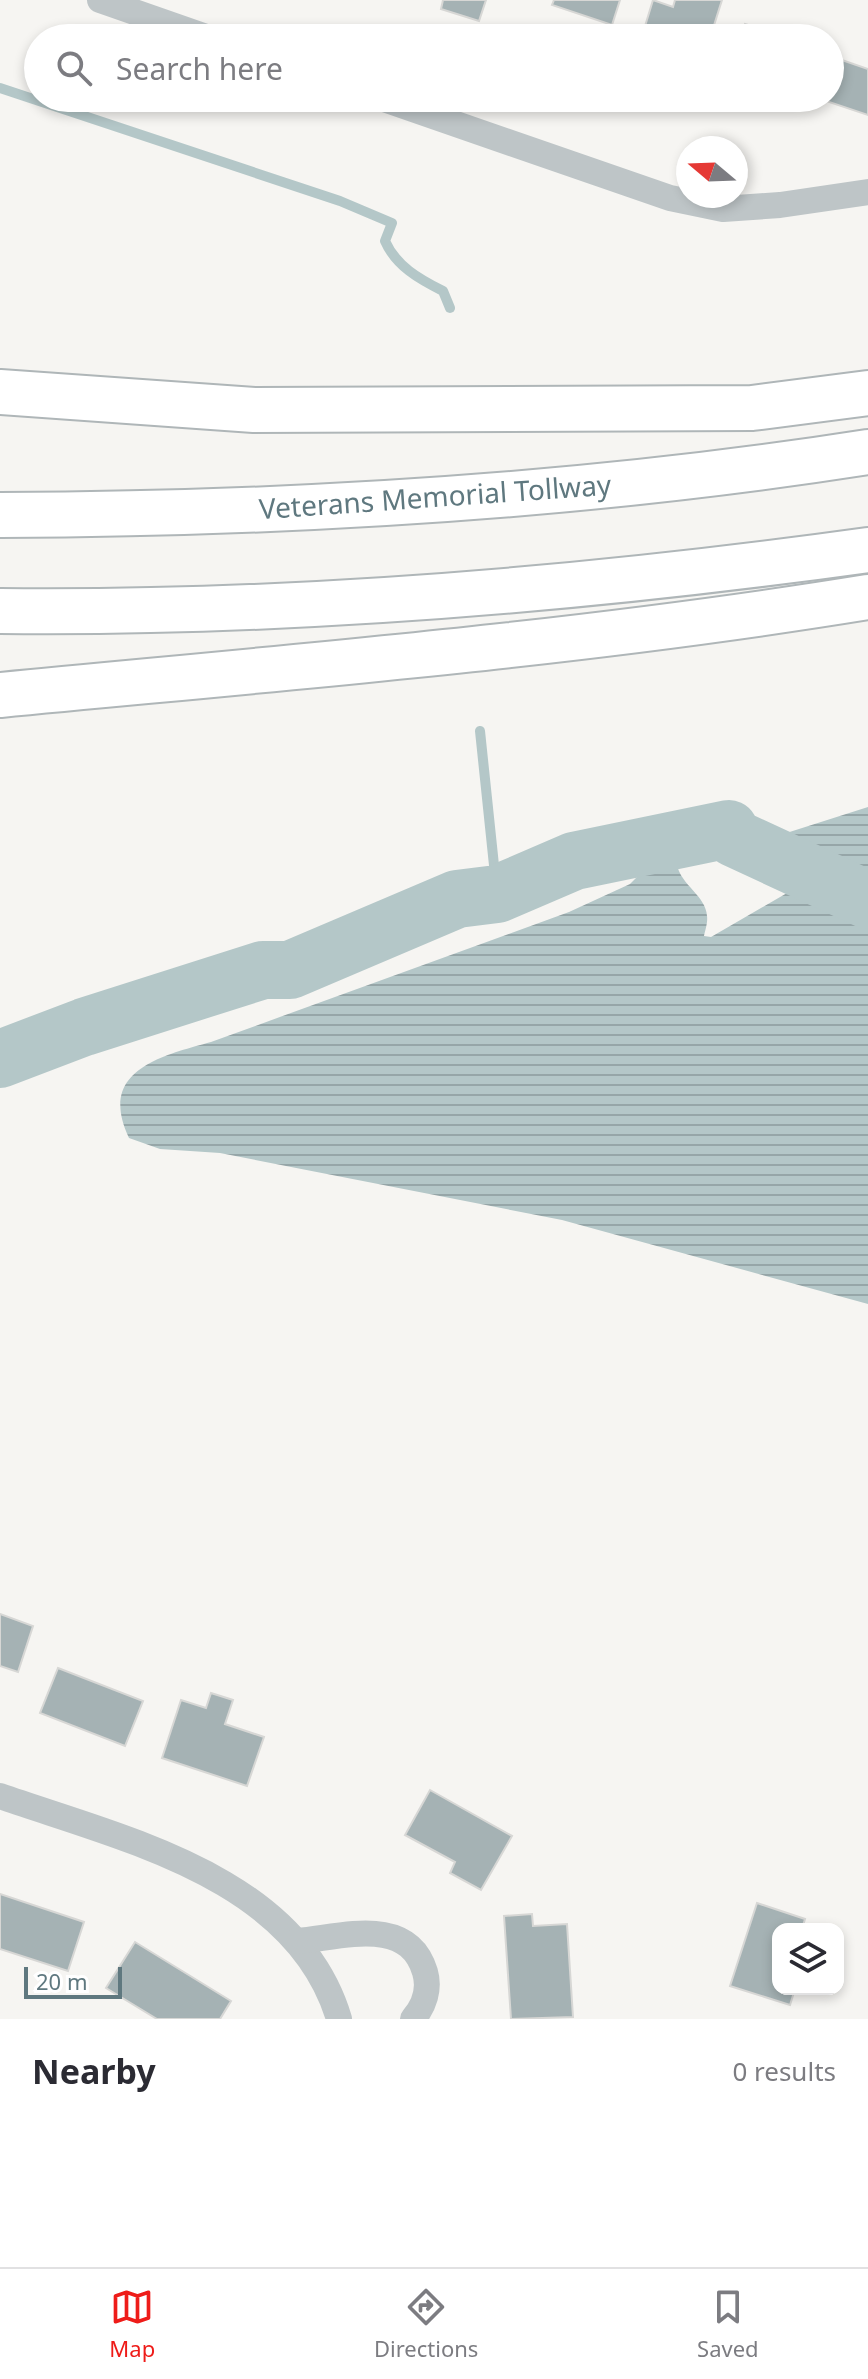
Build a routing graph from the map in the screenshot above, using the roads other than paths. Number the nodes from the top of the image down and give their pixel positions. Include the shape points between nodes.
1 (100, 0) edge
2 (169, 24) edge
3 (421, 112) edge
4 (868, 192) edge
5 (0, 392) edge
6 (868, 393) edge
7 (868, 452) edge
8 (0, 515) edge
9 (868, 550) edge
10 (868, 597) edge
11 (0, 611) edge
12 (0, 695) edge
13 (0, 1796) edge
14 (298, 1941) junction
15 (339, 2019) edge
16 (413, 2019) edge

1 - 2 street
3 - 4 street via 670,198 723,209
5 - 6 highway via 254,410 752,408
7 - 8 highway, Veterans Memorial Tollway via 532,493
9 - 11 highway via 662,577 311,607
10 - 12 highway via 450,652
13 - 14 street via 199,1869
14 - 15 street via 333,1997
14 - 16 street via 377,1932 410,1945 426,1977 426,1995

